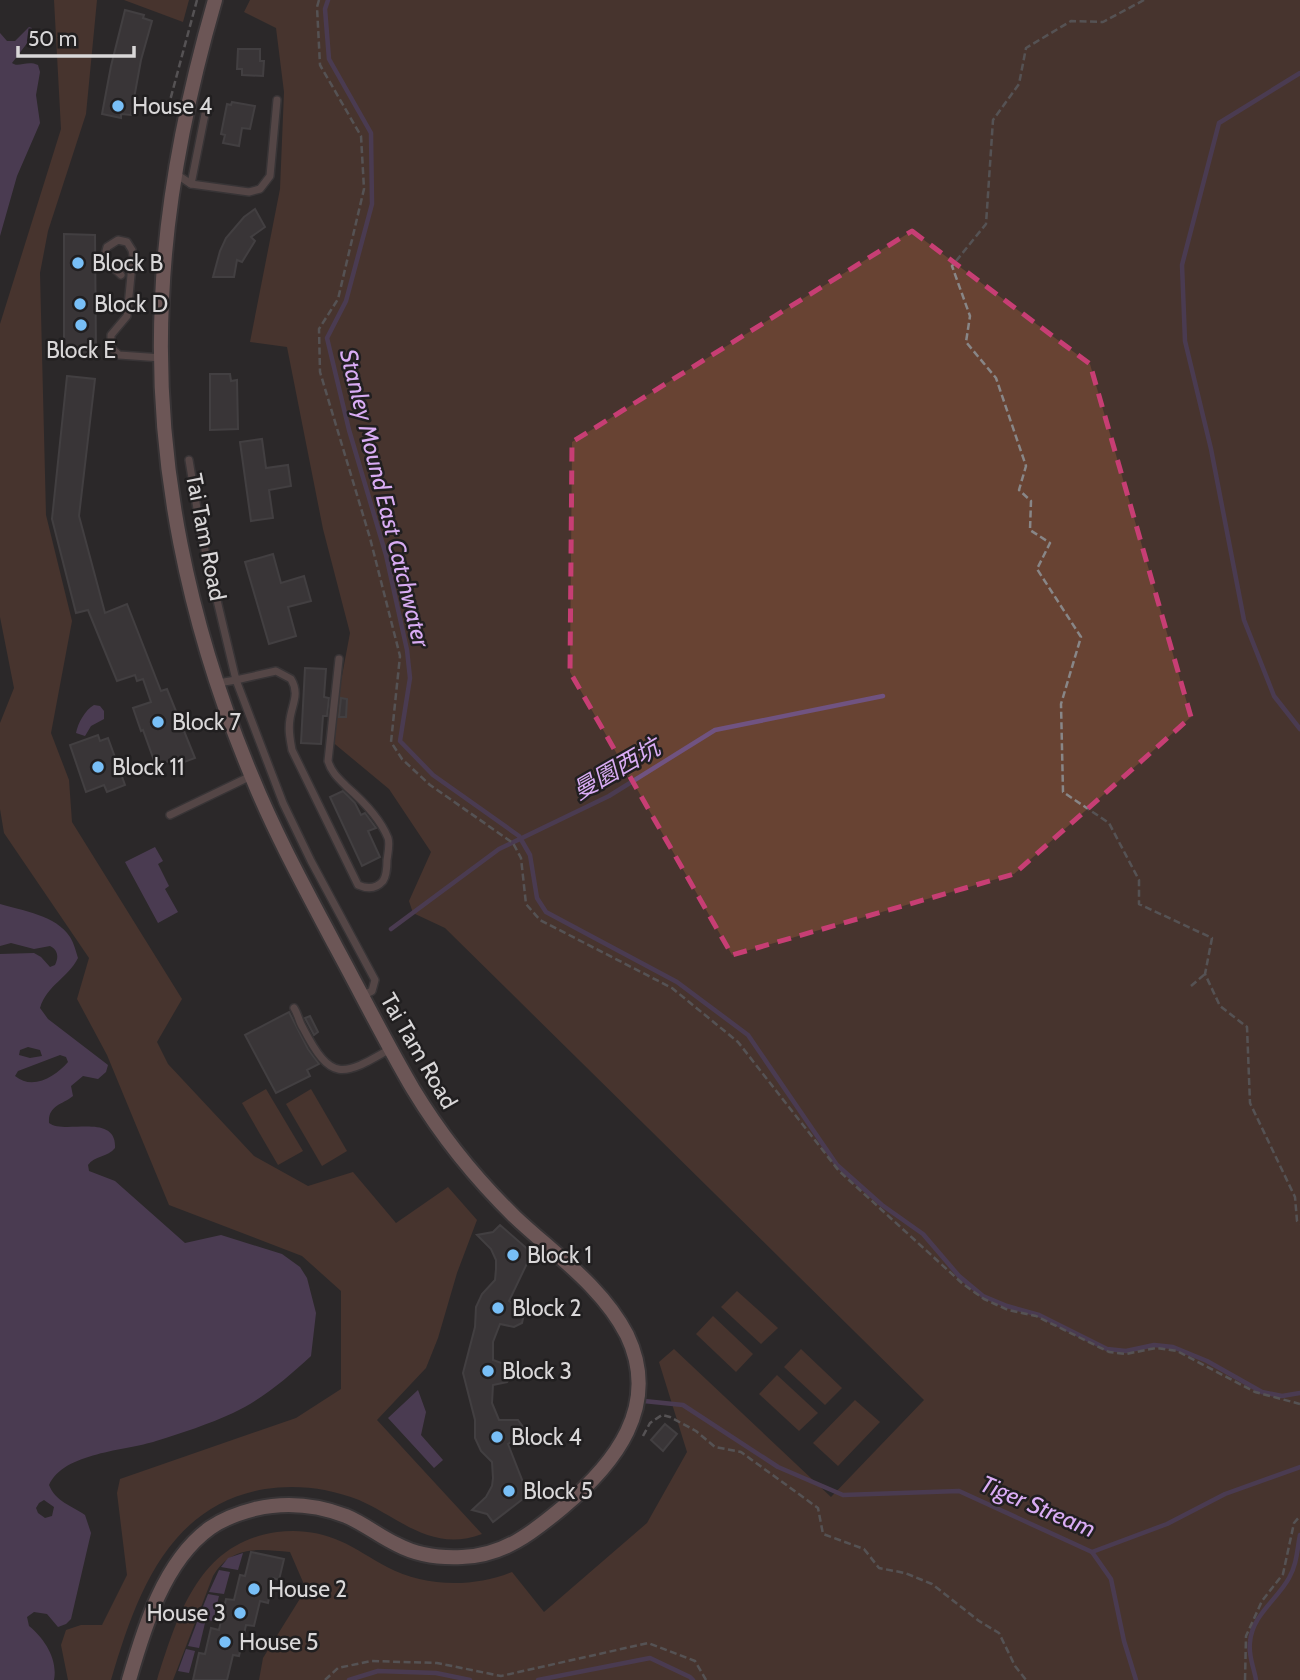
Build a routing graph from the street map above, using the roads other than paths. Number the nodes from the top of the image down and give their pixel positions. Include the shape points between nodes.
1 (215, 0) edge
2 (278, 100) dead end
3 (207, 104) dead end
4 (176, 174) junction
5 (191, 184) junction
6 (121, 275) dead end
7 (162, 358) junction
8 (189, 460) dead end
9 (339, 659) dead end
10 (236, 680) junction
11 (217, 683) junction
12 (251, 776) junction
13 (170, 816) dead end
14 (362, 996) junction
15 (296, 1011) dead end
16 (390, 1048) junction
17 (129, 1680) edge

1 - 4 main road, Tai Tam Road
2 - 5 lane via 270,176 265,185 249,192
3 - 5 lane
4 - 5 lane
4 - 7 main road, Tai Tam Road via 164,269
6 - 7 lane via 105,256 107,247 118,240 130,246 133,255 128,311 111,335 111,348 119,355
7 - 11 main road, Tai Tam Road via 166,449 179,542
8 - 10 lane via 201,533
9 - 10 lane via 329,766 367,806 388,837 386,874 375,887 358,886 292,750 290,718 297,695 291,679 276,671
10 - 11 lane
10 - 14 lane via 289,814 375,980 372,991
11 - 12 main road, Tai Tam Road
12 - 13 lane
12 - 14 main road, Tai Tam Road
14 - 16 main road, Tai Tam Road
15 - 16 lane via 324,1063 337,1069 351,1070
16 - 17 main road, Tai Tam Road via 432,1121 464,1164 586,1281 620,1323 638,1370 631,1423 610,1461 583,1491 528,1536 491,1552 461,1557 417,1552 354,1520 310,1506 262,1508 220,1522 197,1539 170,1576

